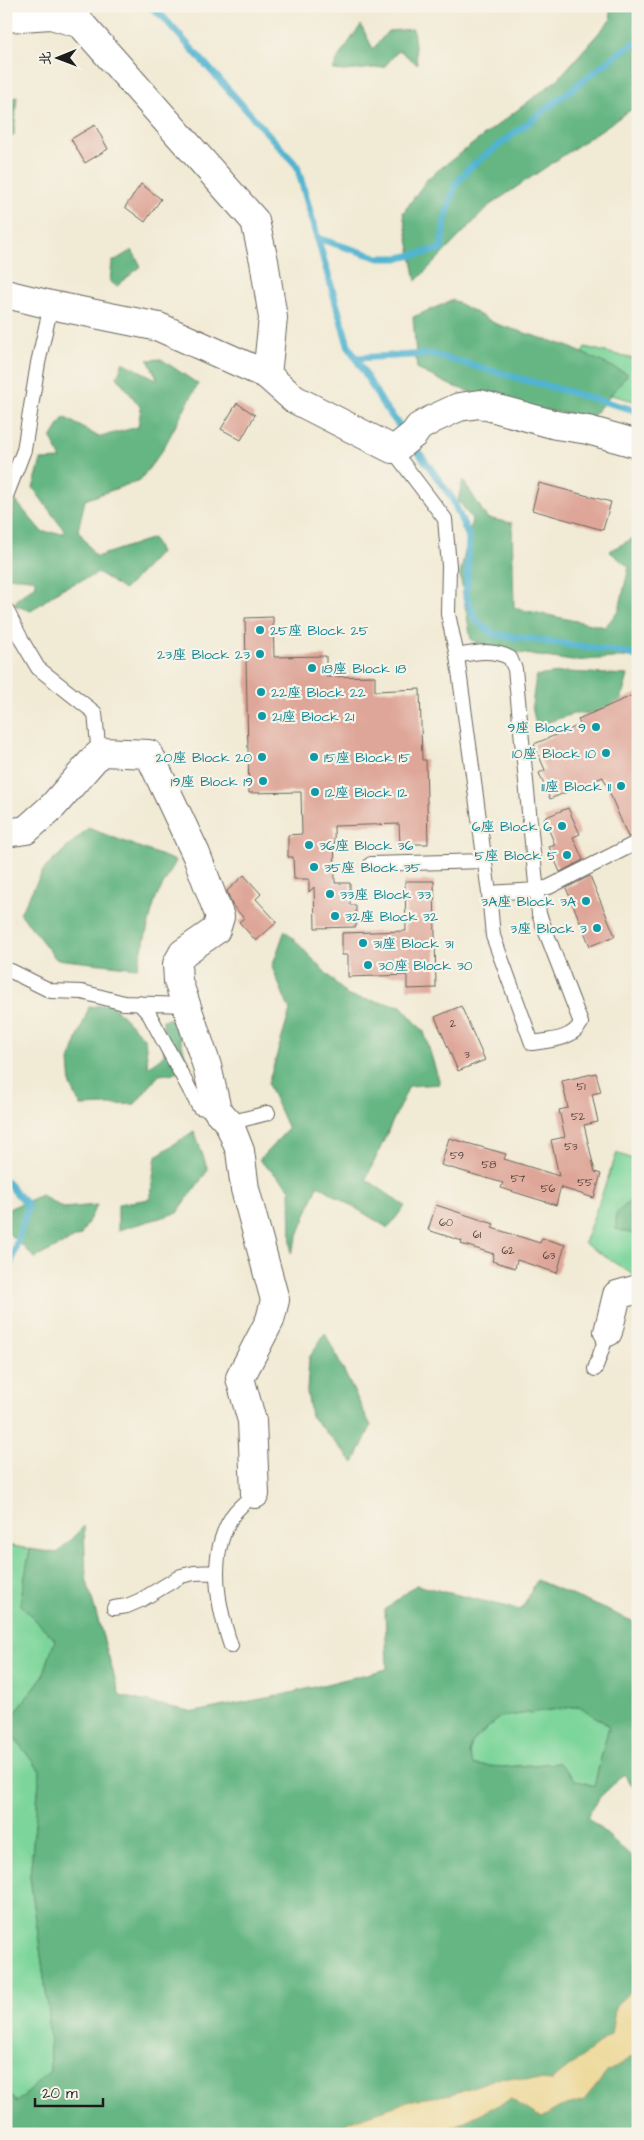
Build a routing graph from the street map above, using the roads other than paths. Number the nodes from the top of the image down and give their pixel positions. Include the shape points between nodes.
1 (6, 18) edge
2 (6, 294) edge
3 (51, 305) junction
4 (267, 375) junction
5 (402, 443) junction
6 (638, 444) edge
7 (6, 496) edge
8 (6, 609) edge
9 (457, 656) junction
10 (102, 752) junction
11 (6, 833) edge
12 (638, 842) edge
13 (485, 861) junction
14 (371, 864) dead end
15 (536, 890) junction
16 (489, 893) junction
17 (11, 971) dead end
18 (138, 1003) junction
19 (186, 1005) junction
20 (268, 1113) dead end
21 (223, 1116) junction
22 (638, 1289) edge
23 (608, 1332) joint
24 (595, 1369) dead end
25 (255, 1494) joint
26 (217, 1572) junction
27 (114, 1608) dead end
28 (231, 1646) dead end

1 - 4 street via 51,15 81,24 255,221 273,318
2 - 3 street
3 - 4 street via 159,327
3 - 7 lane via 24,450
4 - 5 street via 294,399
5 - 6 street via 433,419 459,407 480,404
5 - 9 lane via 445,519 449,566 448,614
8 - 10 lane via 38,668 95,714 98,746
9 - 13 lane
9 - 15 lane via 478,652 500,653 510,658 515,669
10 - 11 street via 53,806 26,830
10 - 19 street via 149,754 196,854 220,917 216,930 183,952 177,964 178,981
12 - 15 lane via 569,879
13 - 14 lane
13 - 16 lane
15 - 16 lane
15 - 16 lane via 545,932 581,1023 577,1031 564,1037 532,1044 492,936
17 - 18 lane via 51,991 82,992 124,1003
18 - 19 lane
18 - 21 lane via 149,1014 200,1107
19 - 21 street
20 - 21 lane
21 - 25 street via 240,1151 246,1189 275,1300 270,1320 240,1378 252,1421
22 - 23 street via 617,1295
23 - 24 lane
25 - 26 lane via 233,1514 227,1526 217,1558
26 - 27 lane via 181,1576 141,1600
26 - 28 lane via 221,1619

